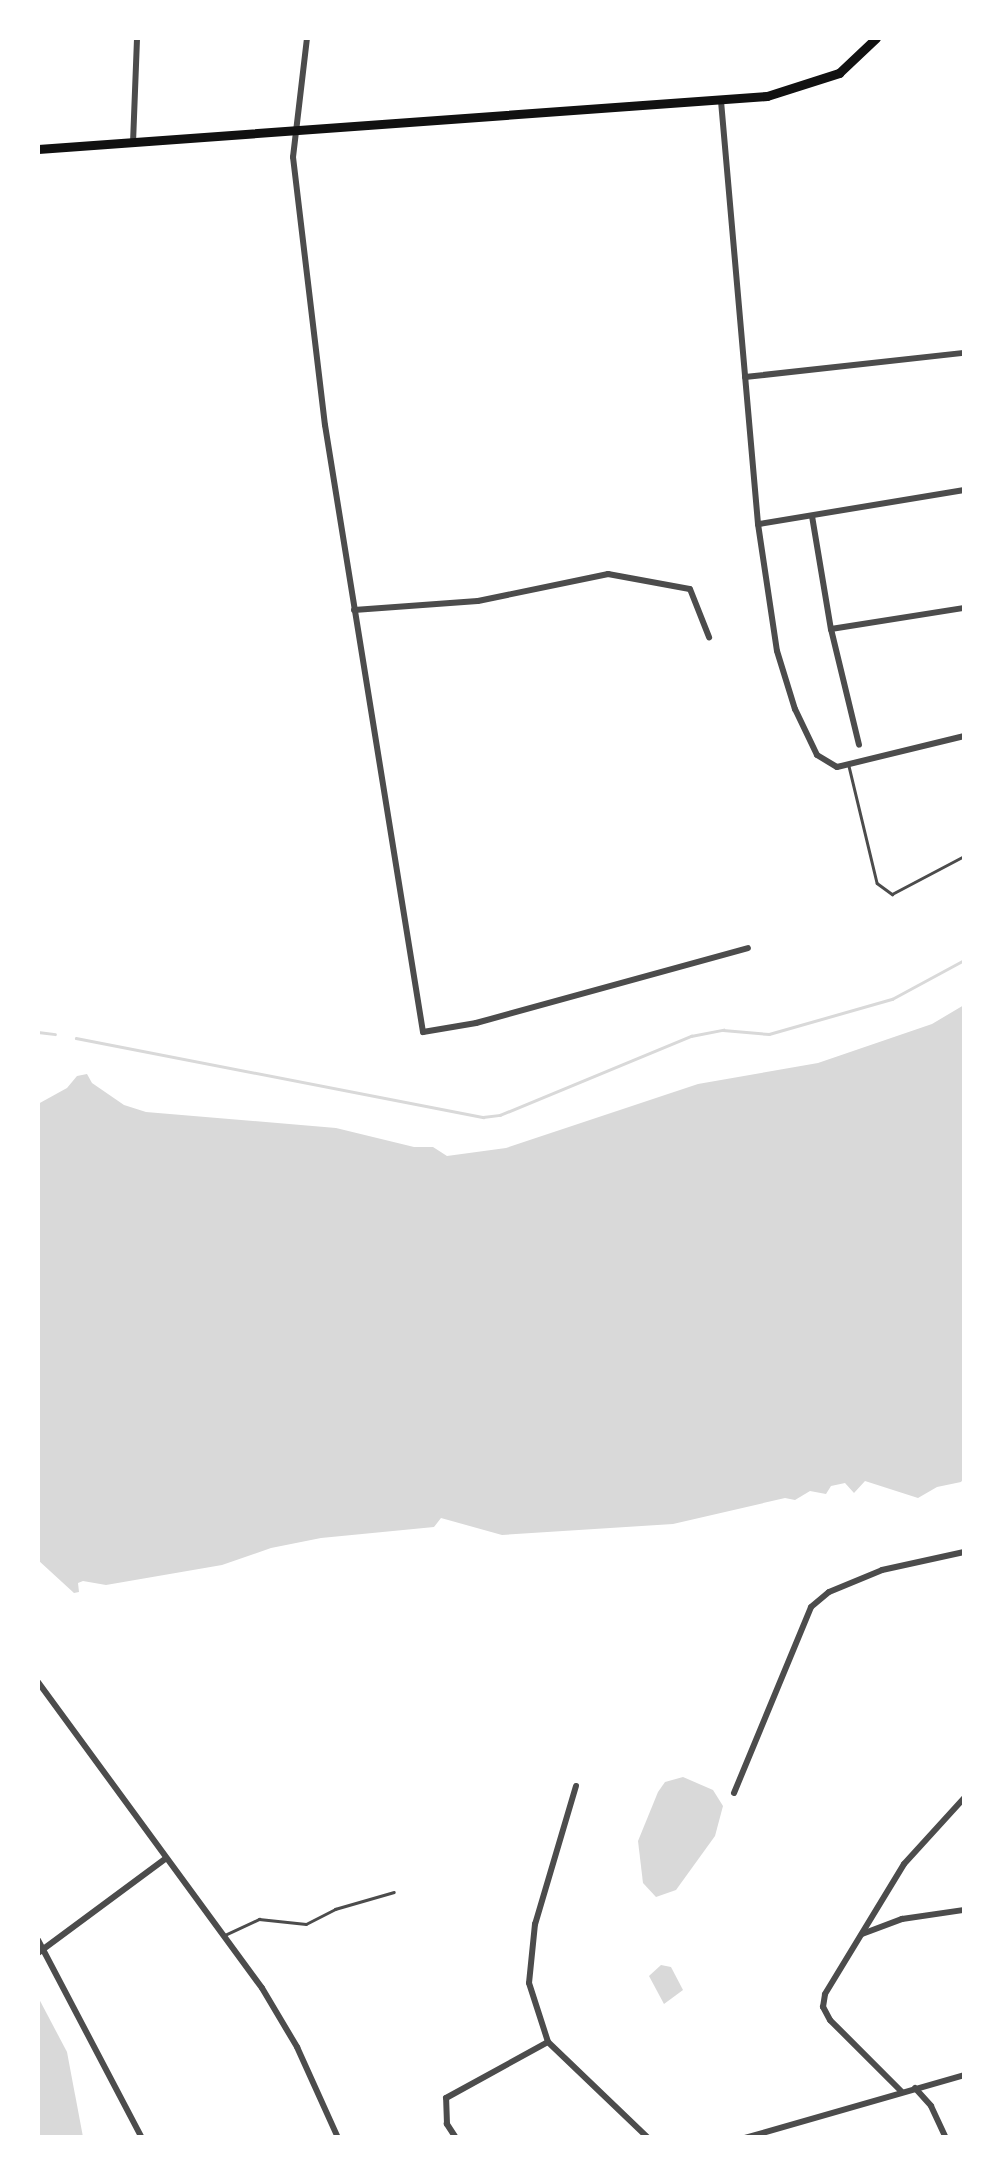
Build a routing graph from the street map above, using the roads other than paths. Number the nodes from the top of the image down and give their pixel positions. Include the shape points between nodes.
1 (136, 38) edge
2 (308, 38) edge
3 (876, 38) edge
4 (721, 101) junction
5 (297, 130) junction
6 (133, 144) junction
7 (38, 149) edge
8 (964, 353) edge
9 (745, 377) junction
10 (964, 490) edge
11 (812, 516) junction
12 (758, 524) junction
13 (964, 608) edge
14 (353, 610) junction
15 (830, 629) junction
16 (708, 637) dead end
17 (964, 736) edge
18 (858, 745) dead end
19 (853, 763) junction
20 (964, 856) edge
21 (748, 948) dead end
22 (964, 1552) edge
23 (38, 1682) edge
24 (576, 1786) dead end
25 (734, 1792) dead end
26 (964, 1798) edge
27 (165, 1859) junction
28 (394, 1892) dead end
29 (964, 1910) edge
30 (860, 1935) junction
31 (223, 1936) junction
32 (38, 1940) edge
33 (40, 1952) edge
34 (548, 2042) junction
35 (964, 2075) edge
36 (915, 2088) junction
37 (901, 2090) junction
38 (142, 2138) edge
39 (338, 2138) edge
40 (456, 2138) edge
41 (648, 2138) edge
42 (745, 2138) edge
43 (946, 2138) edge

1 - 6 street
2 - 5 street
3 - 4 main road via 839,73 816,84
4 - 5 main road
4 - 9 street
5 - 6 main road
5 - 14 street via 299,214
6 - 7 main road
8 - 9 street
9 - 12 street
10 - 11 street
11 - 12 street
11 - 15 street
12 - 19 street via 777,651 795,710 817,755 838,768
13 - 15 street
14 - 16 street via 478,601 608,574 690,589
14 - 21 street via 423,1032
15 - 18 street
17 - 19 street
19 - 20 lane via 877,883 892,894
22 - 25 street via 882,1570 810,1607
23 - 27 street
24 - 34 street via 530,1954 530,1982
26 - 30 street via 904,1864
27 - 31 street
27 - 33 street
28 - 31 lane via 335,1908 306,1924 258,1919
29 - 30 street via 902,1918
30 - 37 street via 823,2006
31 - 39 street via 296,2047
32 - 33 street
33 - 38 street
34 - 40 street via 446,2098 447,2124
34 - 41 street
35 - 36 street
36 - 37 street
36 - 43 street
37 - 42 street

